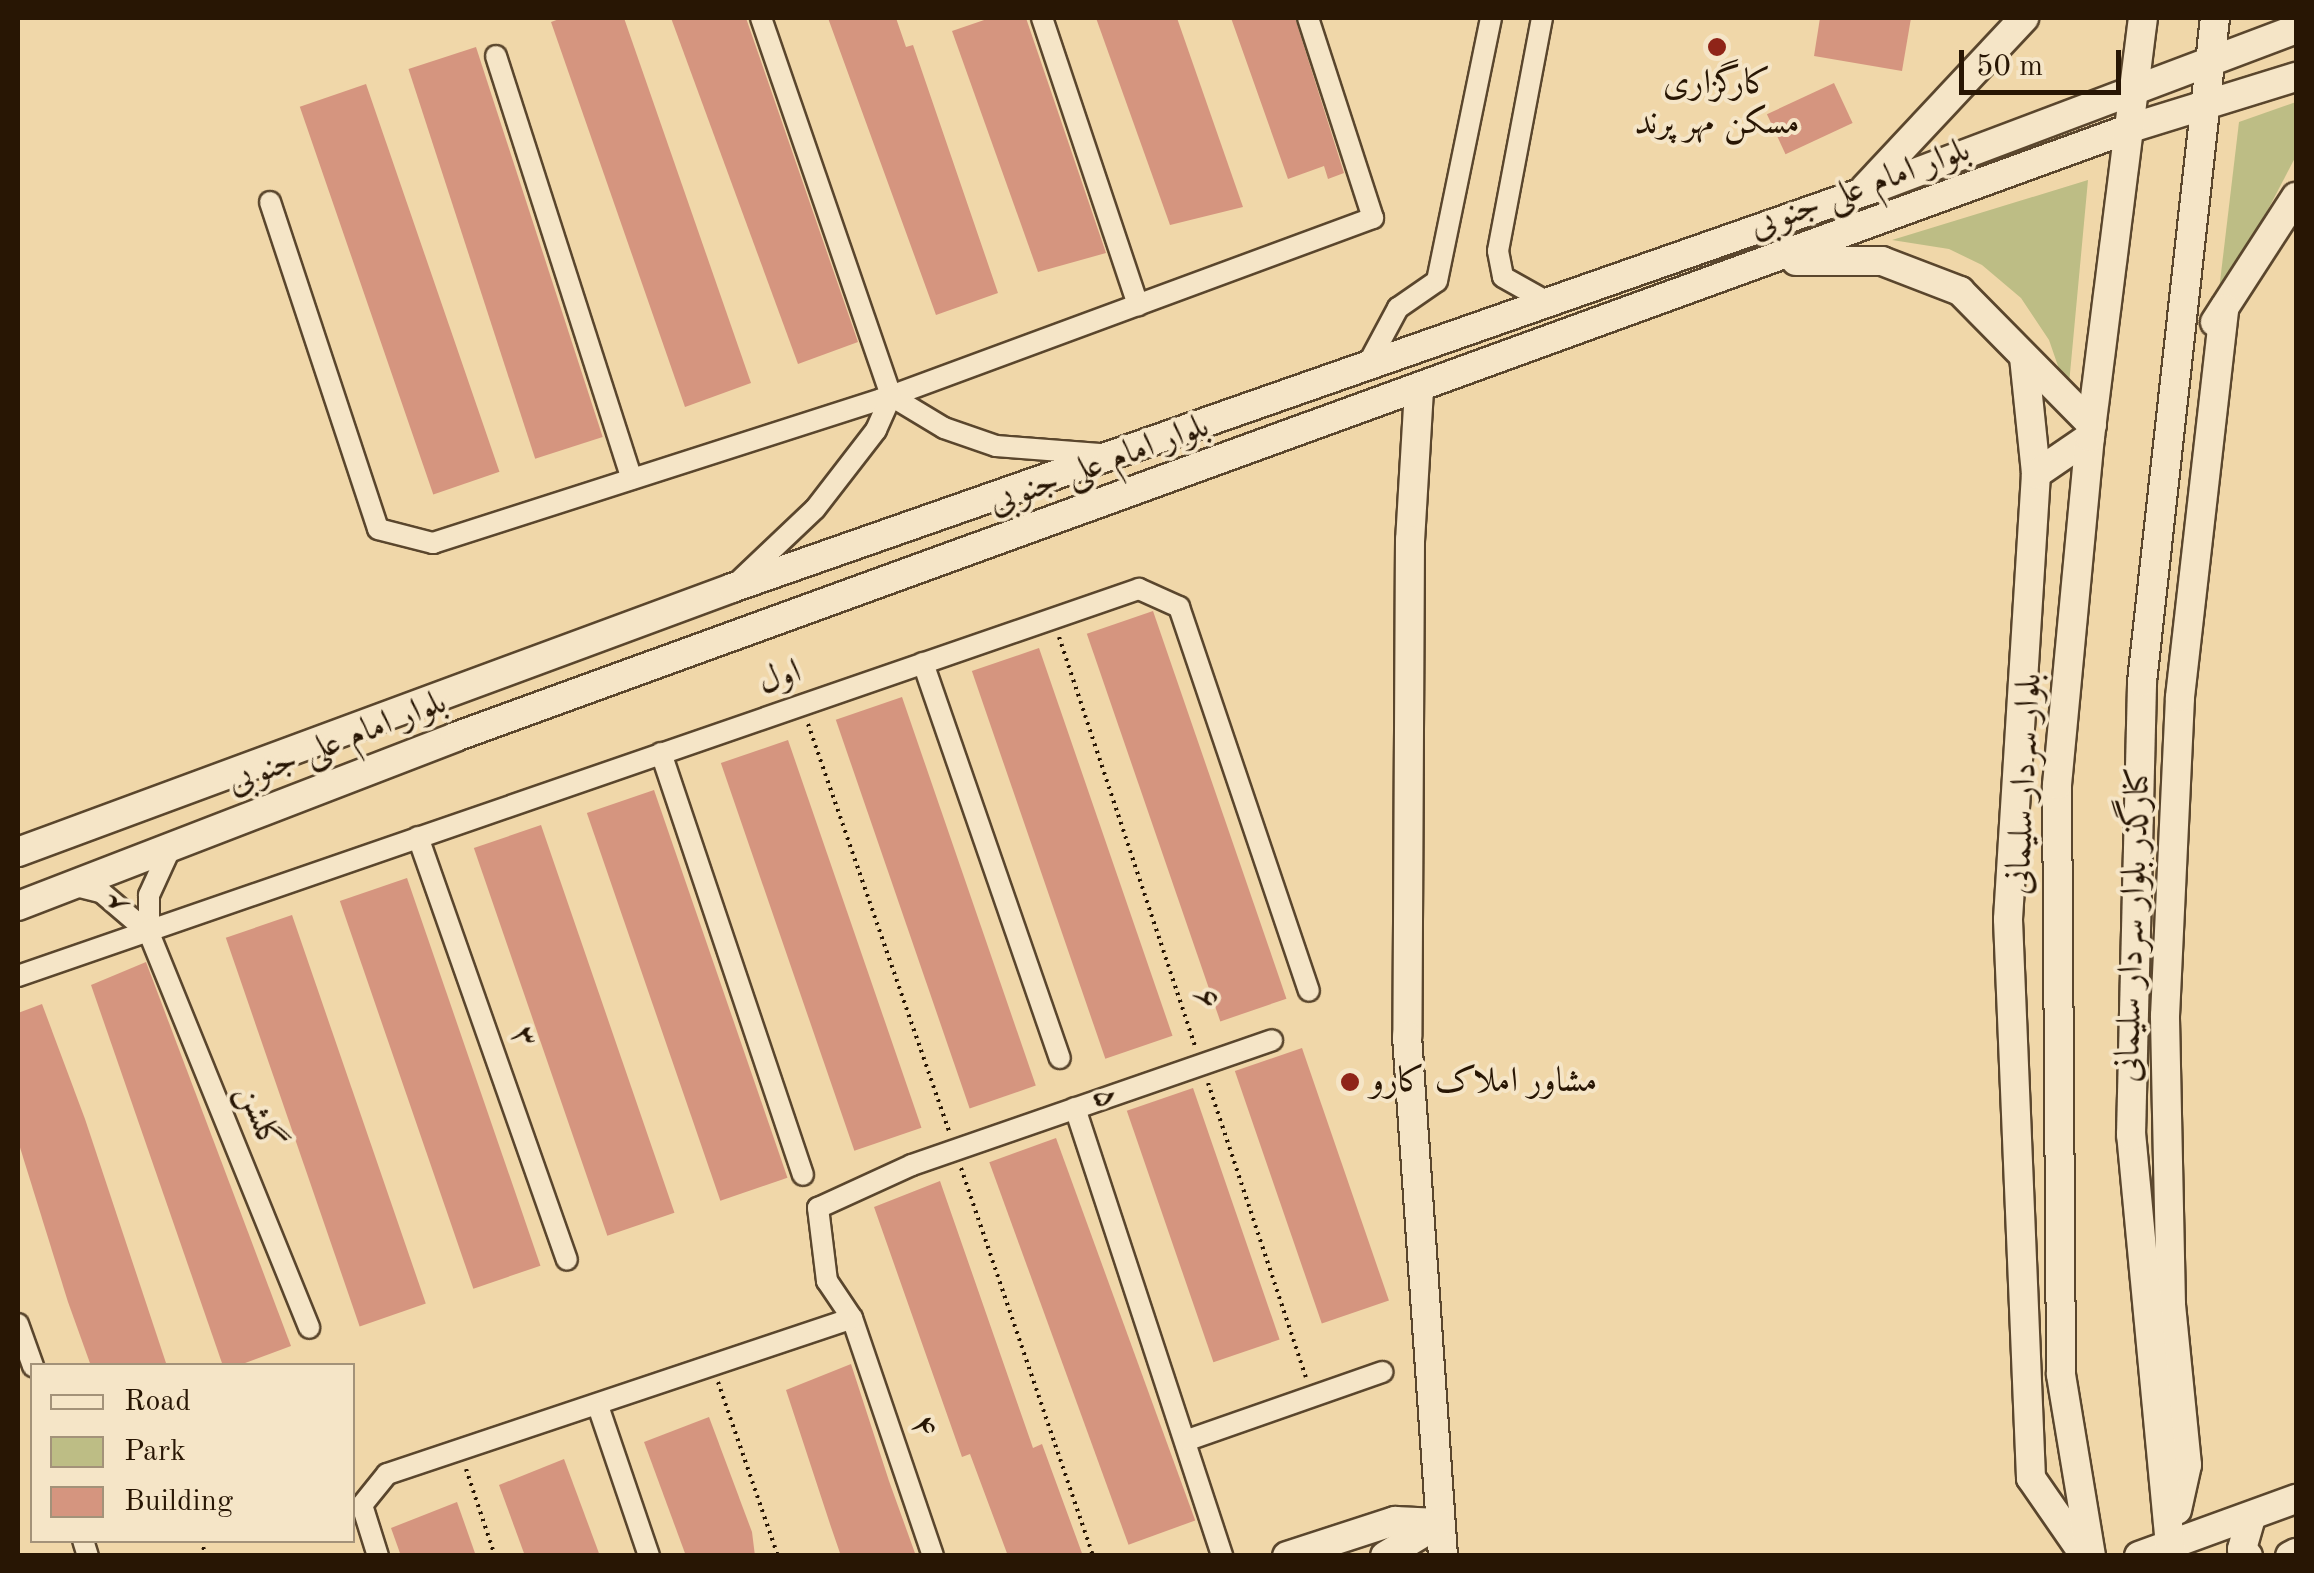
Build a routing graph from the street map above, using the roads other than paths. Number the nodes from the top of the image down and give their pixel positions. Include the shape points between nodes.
1 (762, 18) edge
2 (1042, 18) edge
3 (1308, 18) edge
4 (1491, 18) edge
5 (1542, 18) edge
6 (2024, 18) edge
7 (2143, 18) edge
8 (2214, 18) edge
9 (2296, 29) edge
10 (496, 56) dead end
11 (2210, 59) junction
12 (2296, 77) edge
13 (2136, 92) junction
14 (2210, 106) junction
15 (2134, 128) junction
16 (1859, 194) junction
17 (2296, 197) edge
18 (270, 202) dead end
19 (1774, 261) junction
20 (1546, 301) junction
21 (1138, 304) junction
22 (2224, 308) junction
23 (2024, 357) junction
24 (1368, 364) junction
25 (1418, 390) junction
26 (2174, 394) junction
27 (891, 396) junction
28 (2091, 431) junction
29 (1131, 451) junction
30 (2036, 474) junction
31 (2200, 474) junction
32 (632, 479) junction
33 (1153, 486) junction
34 (732, 588) junction
35 (923, 663) junction
36 (660, 754) junction
37 (2139, 779) junction
38 (2176, 779) junction
39 (2011, 780) junction
40 (2057, 785) junction
41 (418, 837) junction
42 (170, 849) junction
43 (18, 852) edge
44 (72, 886) junction
45 (18, 906) edge
46 (149, 933) junction
47 (18, 976) edge
48 (1310, 991) dead end
49 (1272, 1040) dead end
50 (1060, 1058) dead end
51 (1075, 1108) junction
52 (2131, 1135) junction
53 (2167, 1136) junction
54 (2056, 1150) junction
55 (2012, 1151) junction
56 (803, 1175) dead end
57 (566, 1259) dead end
58 (852, 1318) junction
59 (18, 1324) edge
60 (310, 1328) dead end
61 (32, 1363) edge
62 (1382, 1372) dead end
63 (598, 1406) junction
64 (1188, 1440) junction
65 (2296, 1499) edge
66 (2251, 1518) junction
67 (1439, 1523) junction
68 (2170, 1551) edge
69 (378, 1556) edge
70 (649, 1556) edge
71 (933, 1556) edge
72 (1222, 1556) edge
73 (1287, 1556) edge
74 (1385, 1556) edge
75 (1443, 1556) edge
76 (2088, 1556) edge
77 (2138, 1556) edge
78 (2248, 1556) edge

1 - 27 street
2 - 21 street
3 - 21 street via 1373,218
4 - 24 street via 1437,280 1398,308
5 - 20 street via 1498,251 1503,277
6 - 16 main road
7 - 13 main road, بلوار سردار سلیمانی
8 - 11 main road
9 - 11 main road, بلوار امام علی جنوبی
10 - 32 street
11 - 13 main road, بلوار امام علی جنوبی
11 - 14 main road
12 - 14 main road, بلوار امام علی جنوبی
13 - 15 main road, بلوار سردار سلیمانی
13 - 16 main road, بلوار امام علی جنوبی
14 - 15 main road, بلوار امام علی جنوبی
14 - 26 main road
15 - 19 main road, بلوار امام علی جنوبی
15 - 28 main road, بلوار سردار سلیمانی
16 - 20 main road, بلوار امام علی جنوبی
17 - 22 main road
18 - 32 street via 378,529 433,543
19 - 23 main road via 1882,261 1944,285
19 - 25 main road, بلوار امام علی جنوبی
20 - 24 main road, بلوار امام علی جنوبی
21 - 27 street
22 - 26 main road
22 - 31 main road, کنارگذر بلوار سردار سلیمانی
23 - 28 main road
23 - 30 main road
24 - 29 main road, بلوار امام علی جنوبی
25 - 33 main road, بلوار امام علی جنوبی
25 - 67 main road via 1410,540 1407,1036
26 - 31 main road
26 - 37 main road via 2142,682
27 - 29 street via 944,428 996,446
27 - 32 street
27 - 34 street via 876,430 815,509
28 - 30 main road
28 - 40 main road, بلوار سردار سلیمانی
29 - 33 main road
29 - 34 main road, بلوار امام علی جنوبی
30 - 39 main road
31 - 38 main road, کنارگذر بلوار سردار سلیمانی
33 - 42 main road, بلوار امام علی جنوبی via 455,737
34 - 43 main road, بلوار امام علی جنوبی
35 - 36 street, اول
35 - 48 street, اول via 1139,588 1179,607
35 - 50 street, ۵
36 - 41 street, اول
36 - 56 street
37 - 38 main road
37 - 52 main road
38 - 53 main road, کنارگذر بلوار سردار سلیمانی
39 - 40 main road
39 - 55 main road
40 - 54 main road, بلوار سردار سلیمانی
41 - 46 street, اول
41 - 57 street, ۳
42 - 44 main road, بلوار امام علی جنوبی
42 - 46 street, ۲ via 149,894
44 - 45 main road, بلوار امام علی جنوبی
44 - 46 street, ۲ via 101,892
46 - 47 street, اول
46 - 60 street, گلشن
49 - 51 street
51 - 58 street, ۴ via 912,1165 818,1208 827,1281
51 - 64 street, ۵
52 - 53 main road
52 - 68 main road
53 - 68 main road, کنارگذر بلوار سردار سلیمانی via 2171,1305 2186,1465
54 - 55 main road
54 - 76 main road, بلوار سردار سلیمانی via 2061,1374
55 - 76 main road via 2031,1478
58 - 63 street
58 - 71 street, ۴
59 - 61 street
62 - 64 street
63 - 69 street via 387,1474 362,1506
63 - 70 street
64 - 72 street, ۵
65 - 66 main road
66 - 68 main road
66 - 78 main road via 2242,1549
67 - 73 main road via 1394,1521
67 - 74 main road
67 - 75 main road
68 - 77 main road

